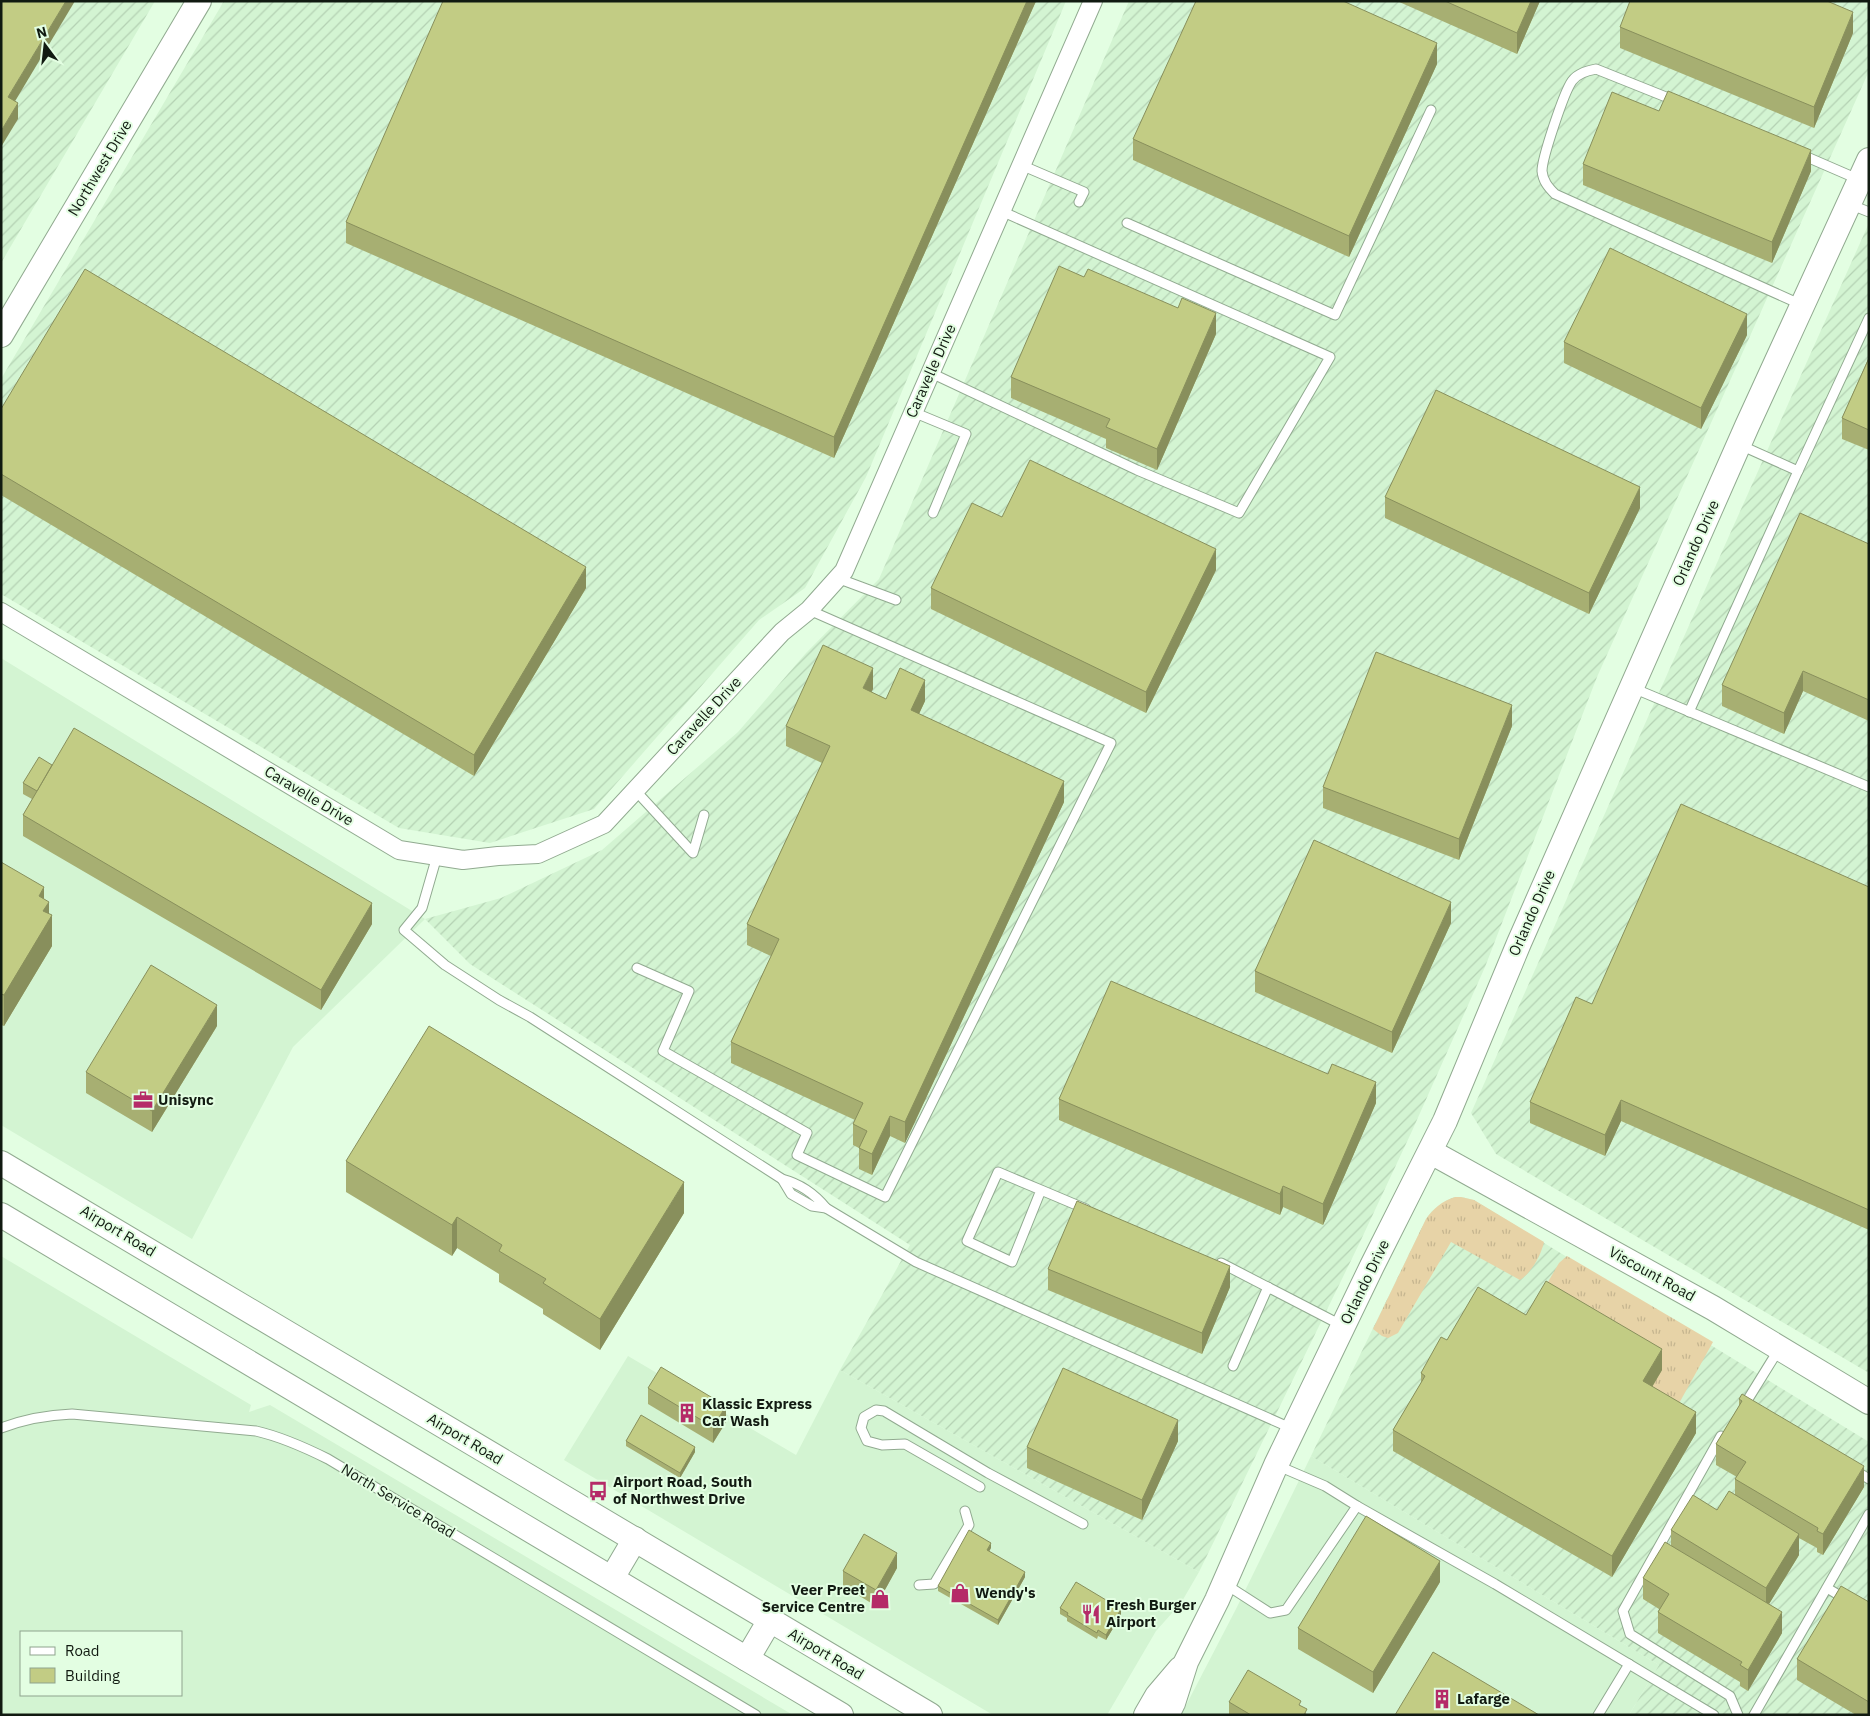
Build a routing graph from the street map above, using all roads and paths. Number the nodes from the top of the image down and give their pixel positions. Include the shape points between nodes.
1 (199, 1) edge
2 (1093, 1) edge
3 (1683, 104) edge
4 (1431, 110) dead end
5 (1789, 150) edge
6 (1021, 165) junction
7 (1864, 170) edge
8 (1079, 202) dead end
9 (1859, 208) edge
10 (1001, 212) junction
11 (1127, 223) dead end
12 (1803, 305) junction
13 (1869, 318) edge
14 (1, 335) edge
15 (931, 372) junction
16 (913, 412) junction
17 (1739, 445) junction
18 (1798, 472) junction
19 (933, 513) dead end
20 (837, 578) junction
21 (896, 600) dead end
22 (809, 610) junction
23 (1, 612) edge
24 (1632, 688) junction
25 (1689, 712) junction
26 (1869, 787) edge
27 (636, 790) junction
28 (704, 814) dead end
29 (437, 856) junction
30 (637, 968) dead end
31 (1431, 1152) junction
32 (1, 1163) edge
33 (1041, 1190) junction
34 (1095, 1212) edge
35 (1, 1215) edge
36 (1212, 1259) edge
37 (1268, 1287) junction
38 (1343, 1326) junction
39 (1779, 1348) junction
40 (1233, 1366) dead end
41 (1869, 1402) edge
42 (1745, 1408) edge
43 (1727, 1426) edge
44 (1, 1428) edge
45 (1294, 1429) junction
46 (1844, 1464) edge
47 (1276, 1465) junction
48 (1869, 1478) edge
49 (980, 1487) dead end
50 (1357, 1506) junction
51 (964, 1511) dead end
52 (1869, 1514) edge
53 (1084, 1524) dead end
54 (635, 1539) junction
55 (612, 1578) junction
56 (1224, 1584) junction
57 (919, 1585) dead end
58 (1827, 1588) junction
59 (1852, 1603) edge
60 (770, 1620) junction
61 (747, 1659) junction
62 (1186, 1662) junction
63 (1629, 1664) junction
64 (756, 1715) edge
65 (841, 1715) edge
66 (930, 1715) edge
67 (1146, 1715) edge
68 (1167, 1715) edge
69 (1598, 1715) edge
70 (1714, 1715) edge
71 (1738, 1715) edge
72 (1754, 1715) edge

1 - 14 street, Northwest Drive
2 - 6 street, Caravelle Drive
3 - 12 lane via 1596,69 1584,71 1572,81 1556,118 1542,170 1546,186 1555,194
4 - 11 lane via 1335,315
5 - 7 lane
6 - 8 lane via 1084,192
6 - 10 street, Caravelle Drive
7 - 9 street, Orlando Drive
9 - 12 street, Orlando Drive
10 - 15 street, Caravelle Drive
10 - 15 lane via 1330,357 1239,513 1137,470
12 - 17 street, Orlando Drive
13 - 18 lane
15 - 16 street, Caravelle Drive
16 - 19 lane via 966,434
16 - 20 street, Caravelle Drive via 844,570
17 - 18 lane
17 - 24 street, Orlando Drive
18 - 25 lane
20 - 21 lane
20 - 22 street, Caravelle Drive
22 - 27 street, Caravelle Drive via 782,632
22 - 30 lane via 1111,743 885,1197 797,1155 807,1133 663,1051 689,991
23 - 29 street, Caravelle Drive via 399,850
24 - 25 lane
24 - 31 street, Orlando Drive
25 - 26 lane
27 - 28 lane via 693,853
27 - 29 street, Caravelle Drive via 604,824 538,854 463,860
29 - 45 lane via 422,908 404,930 445,965 782,1180 795,1182 816,1196 826,1208 916,1262
31 - 38 street, Orlando Drive
31 - 39 street, Viscount Road
32 - 54 street, Airport Road
33 - 33 lane via 1012,1262 967,1241 998,1172
33 - 34 lane
35 - 55 street
36 - 37 lane
37 - 38 lane
37 - 40 lane
38 - 45 street, Orlando Drive
39 - 41 street, Viscount Road
39 - 42 lane
43 - 71 lane via 1623,1611 1630,1634 1730,1696
44 - 64 lane, North Service Road via 46,1415 72,1414 256,1431 278,1436 328,1459
45 - 47 street, Orlando Drive
46 - 48 lane
47 - 50 lane via 1325,1486
47 - 56 street, Orlando Drive
49 - 53 lane via 905,1444 867,1441 861,1428 864,1417 876,1410 884,1411 988,1474
50 - 56 lane via 1286,1610 1270,1613
50 - 63 lane
51 - 57 lane via 968,1525 934,1584
52 - 58 lane
54 - 55 street
54 - 60 street, Airport Road
55 - 61 street
56 - 62 street, Orlando Drive
58 - 59 lane
58 - 72 lane
60 - 61 street
60 - 66 street, Airport Road
61 - 65 street
62 - 67 street, Orlando Drive via 1157,1696
62 - 68 street, Orlando Drive via 1174,1703
63 - 69 lane
63 - 70 lane

